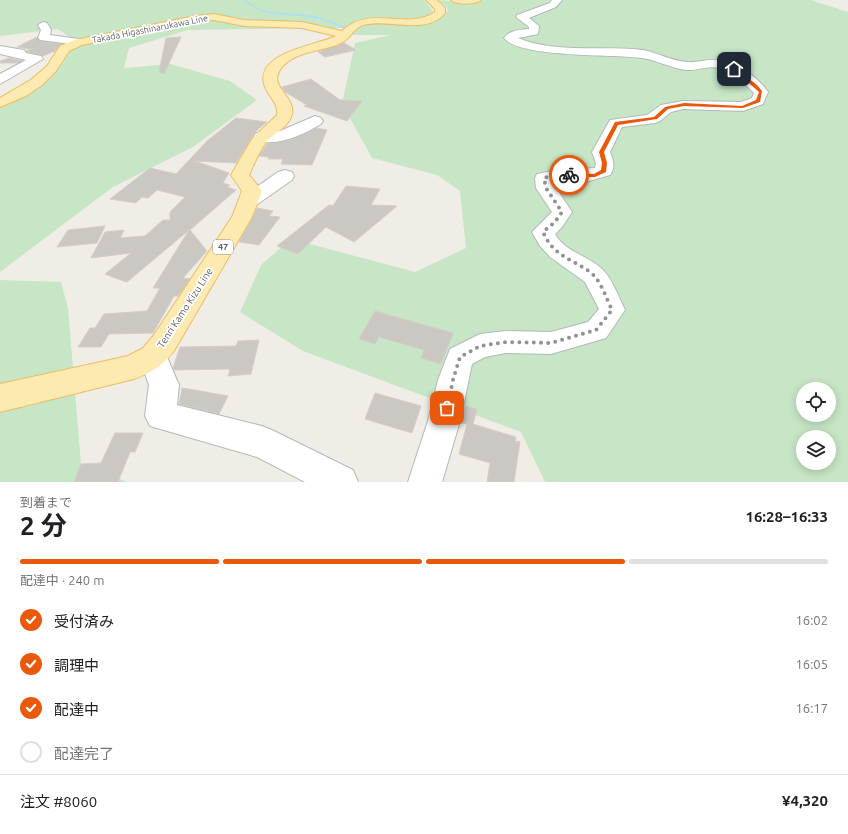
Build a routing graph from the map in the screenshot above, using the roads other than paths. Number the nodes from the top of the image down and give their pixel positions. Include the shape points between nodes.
1 (431, 0) edge
2 (456, 0) edge
3 (476, 0) edge
4 (557, 0) edge
5 (43, 25) dead end
6 (346, 35) junction
7 (22, 41) dead end
8 (79, 42) junction
9 (0, 45) edge
10 (0, 50) edge
11 (0, 80) edge
12 (0, 103) edge
13 (315, 121) dead end
14 (262, 137) junction
15 (285, 176) dead end
16 (249, 201) junction
17 (153, 356) junction
18 (0, 398) edge
19 (342, 482) edge
20 (425, 482) edge

1 - 6 main road via 440,8 440,12 434,17 419,21 361,22
2 - 3 main road
4 - 20 street via 553,5 521,17 534,26 534,32 514,34 510,38 547,48 642,54 688,66 719,64 734,69 761,92 758,101 743,107 684,105 666,108 655,118 616,123 601,152 605,163 604,171 595,175 553,175 544,178 546,188 562,212 543,232 548,244 591,273 612,310 596,330 551,343 506,342 480,346 460,357
5 - 8 street via 46,30 39,40
6 - 8 main road, Takada Higashinarukawa Line via 302,25 244,23 207,17
6 - 14 main road via 292,55 275,68 271,78 272,90 285,111 282,119
7 - 9 street
8 - 12 main road, Takada Higashinarukawa Line via 64,49 40,82
10 - 11 street via 37,59
13 - 14 street via 288,136 273,139
14 - 16 main road via 251,152 240,175 252,191
15 - 16 street
16 - 17 main road, Tenri Kamo Kizu Line / 47 via 242,217 197,290
17 - 18 main road, Tenri Kamo Kizu Line / 47 via 134,367
17 - 19 street via 164,385 161,416 262,442

